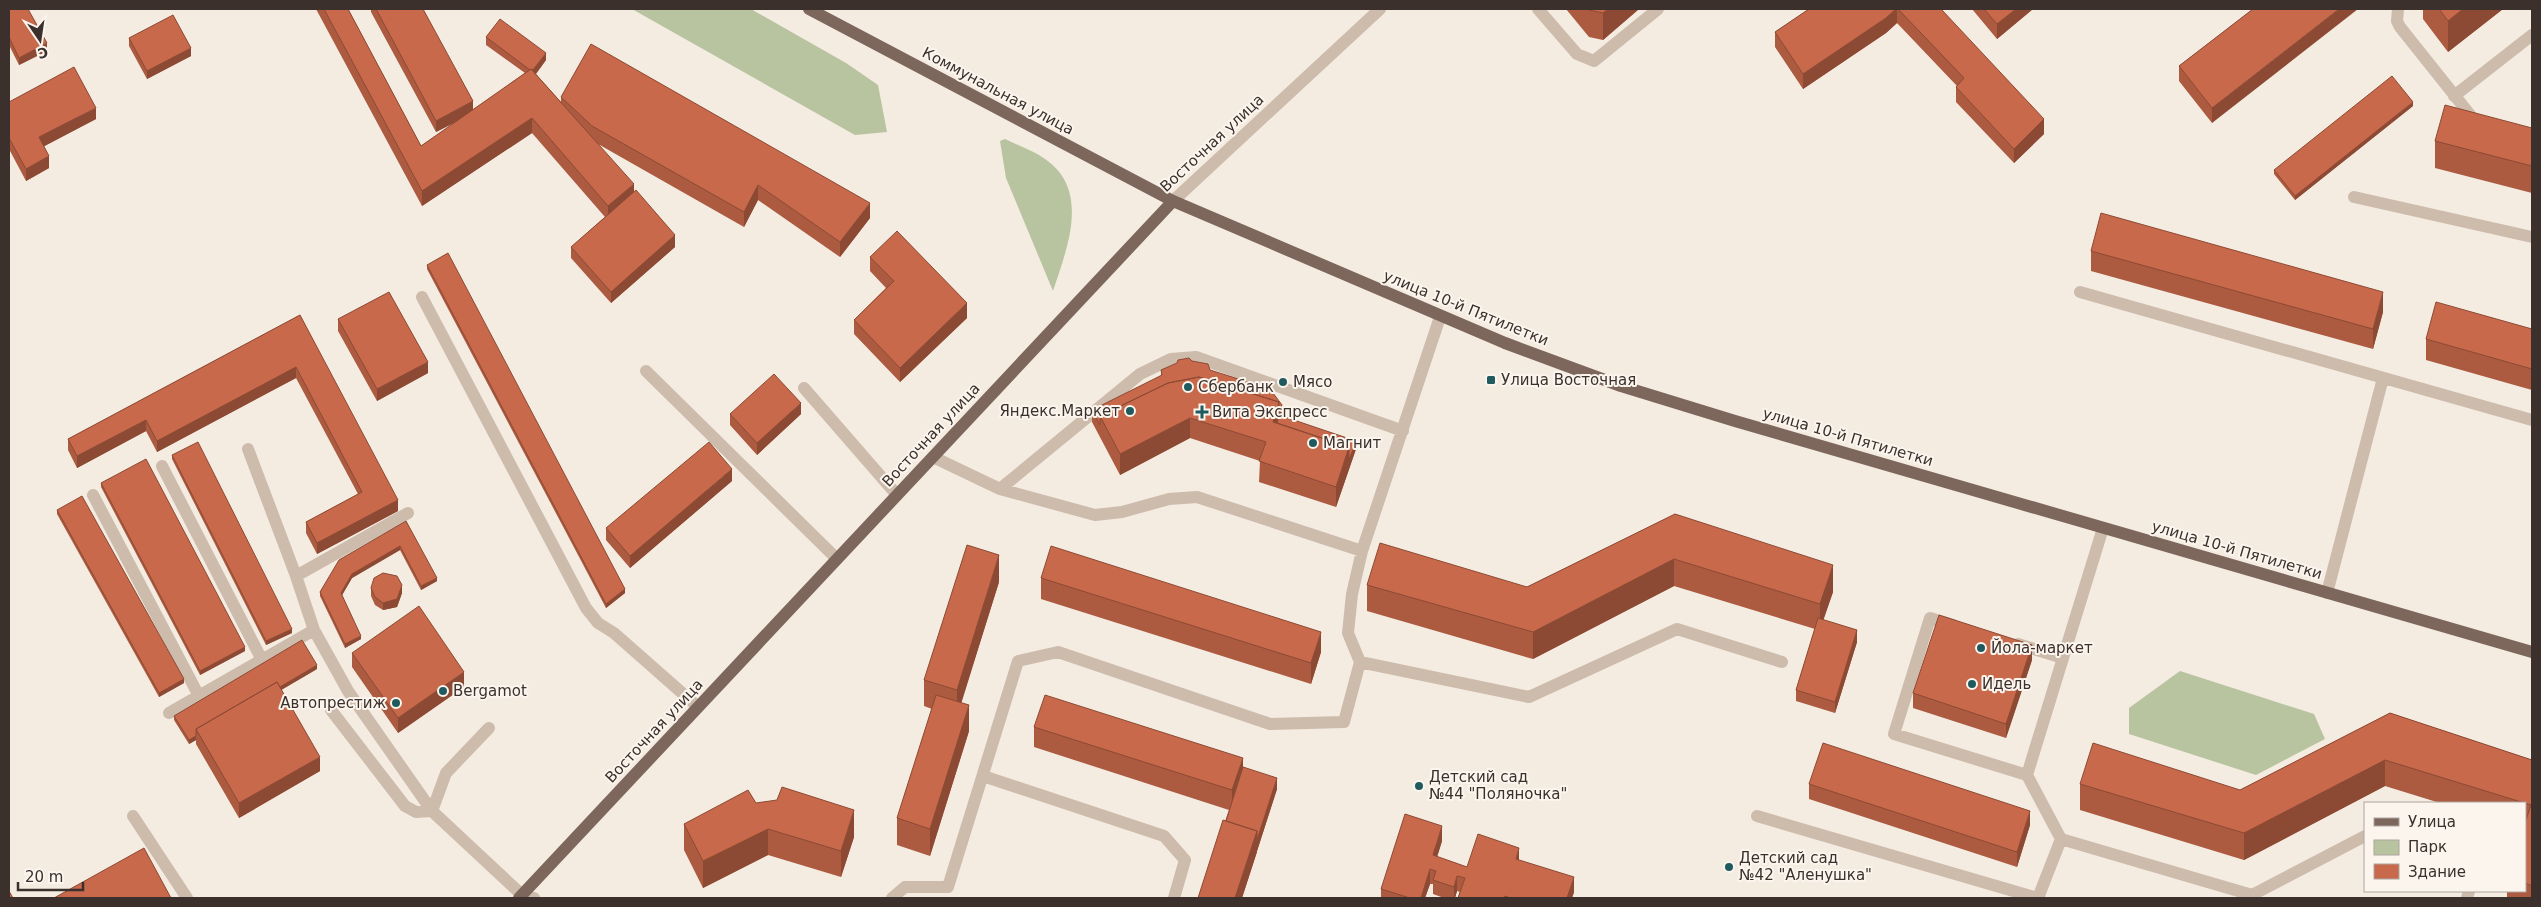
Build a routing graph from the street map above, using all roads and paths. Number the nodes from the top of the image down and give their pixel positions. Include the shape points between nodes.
1 (809, 9) edge
2 (1380, 9) edge
3 (1538, 9) edge
4 (1658, 9) edge
5 (2398, 9) edge
6 (2532, 35) edge
7 (2454, 96) junction
8 (2487, 127) edge
9 (2354, 197) dead end
10 (1173, 201) junction
11 (2532, 237) edge
12 (2080, 292) dead end
13 (422, 297) dead end
14 (1440, 317) junction
15 (646, 371) dead end
16 (2383, 378) junction
17 (804, 388) dead end
18 (2532, 420) edge
19 (1402, 431) junction
20 (248, 448) dead end
21 (933, 457) junction
22 (162, 466) dead end
23 (1000, 489) junction
24 (93, 495) dead end
25 (897, 495) junction
26 (408, 513) dead end
27 (2103, 528) junction
28 (1362, 551) junction
29 (837, 559) junction
30 (296, 576) junction
31 (2327, 593) junction
32 (1968, 629) edge
33 (314, 630) junction
34 (2006, 641) edge
35 (2532, 652) edge
36 (2063, 658) junction
37 (262, 660) junction
38 (1360, 662) junction
39 (1782, 662) dead end
40 (199, 696) junction
41 (698, 707) junction
42 (331, 710) dead end
43 (169, 713) dead end
44 (489, 728) dead end
45 (2027, 775) junction
46 (983, 776) junction
47 (432, 810) junction
48 (133, 816) dead end
49 (1757, 816) dead end
50 (2364, 837) edge
51 (2061, 839) junction
52 (525, 897) edge
53 (187, 898) edge
54 (892, 898) edge
55 (1174, 898) edge
56 (2037, 898) edge

1 - 10 main road, Коммунальная улица
2 - 10 street, Восточная улица
3 - 4 street via 1577,54 1594,61
5 - 7 street via 2400,27
6 - 7 street
7 - 8 street via 2470,117
9 - 11 street
10 - 14 main road, улица 10-й Пятилетки
10 - 21 main road, Восточная улица
12 - 16 street
13 - 41 street via 586,608 598,623 614,633
14 - 19 street
14 - 27 main road, улица 10-й Пятилетки via 1621,386
15 - 29 street
16 - 18 street
16 - 31 street
17 - 25 street
19 - 23 street via 1196,357 1171,359 1140,374
19 - 28 street
20 - 30 street
21 - 23 street
21 - 25 main road, Восточная улица
22 - 37 street
23 - 28 street via 1095,515 1122,512 1169,499 1197,497
24 - 40 street
25 - 29 main road, Восточная улица
26 - 30 street
27 - 31 main road, улица 10-й Пятилетки
27 - 36 street
28 - 38 street via 1352,594 1348,633
29 - 41 main road, Восточная улица
30 - 33 street
31 - 35 main road, улица 10-й Пятилетки
32 - 45 street via 1930,618 1894,734
33 - 37 street
33 - 47 street via 348,691
34 - 36 street
36 - 45 street
37 - 40 street
38 - 39 street via 1529,697 1677,629
38 - 46 street via 1344,722 1270,724 1058,652 1018,661
40 - 43 street
41 - 52 main road, Восточная улица
42 - 47 street via 405,806 416,812
44 - 47 street via 446,773
45 - 51 street
46 - 54 street via 948,887 905,888
46 - 55 street via 1164,836 1185,860
47 - 52 street
48 - 53 street
49 - 56 street
50 - 51 street via 2252,895
51 - 56 street

